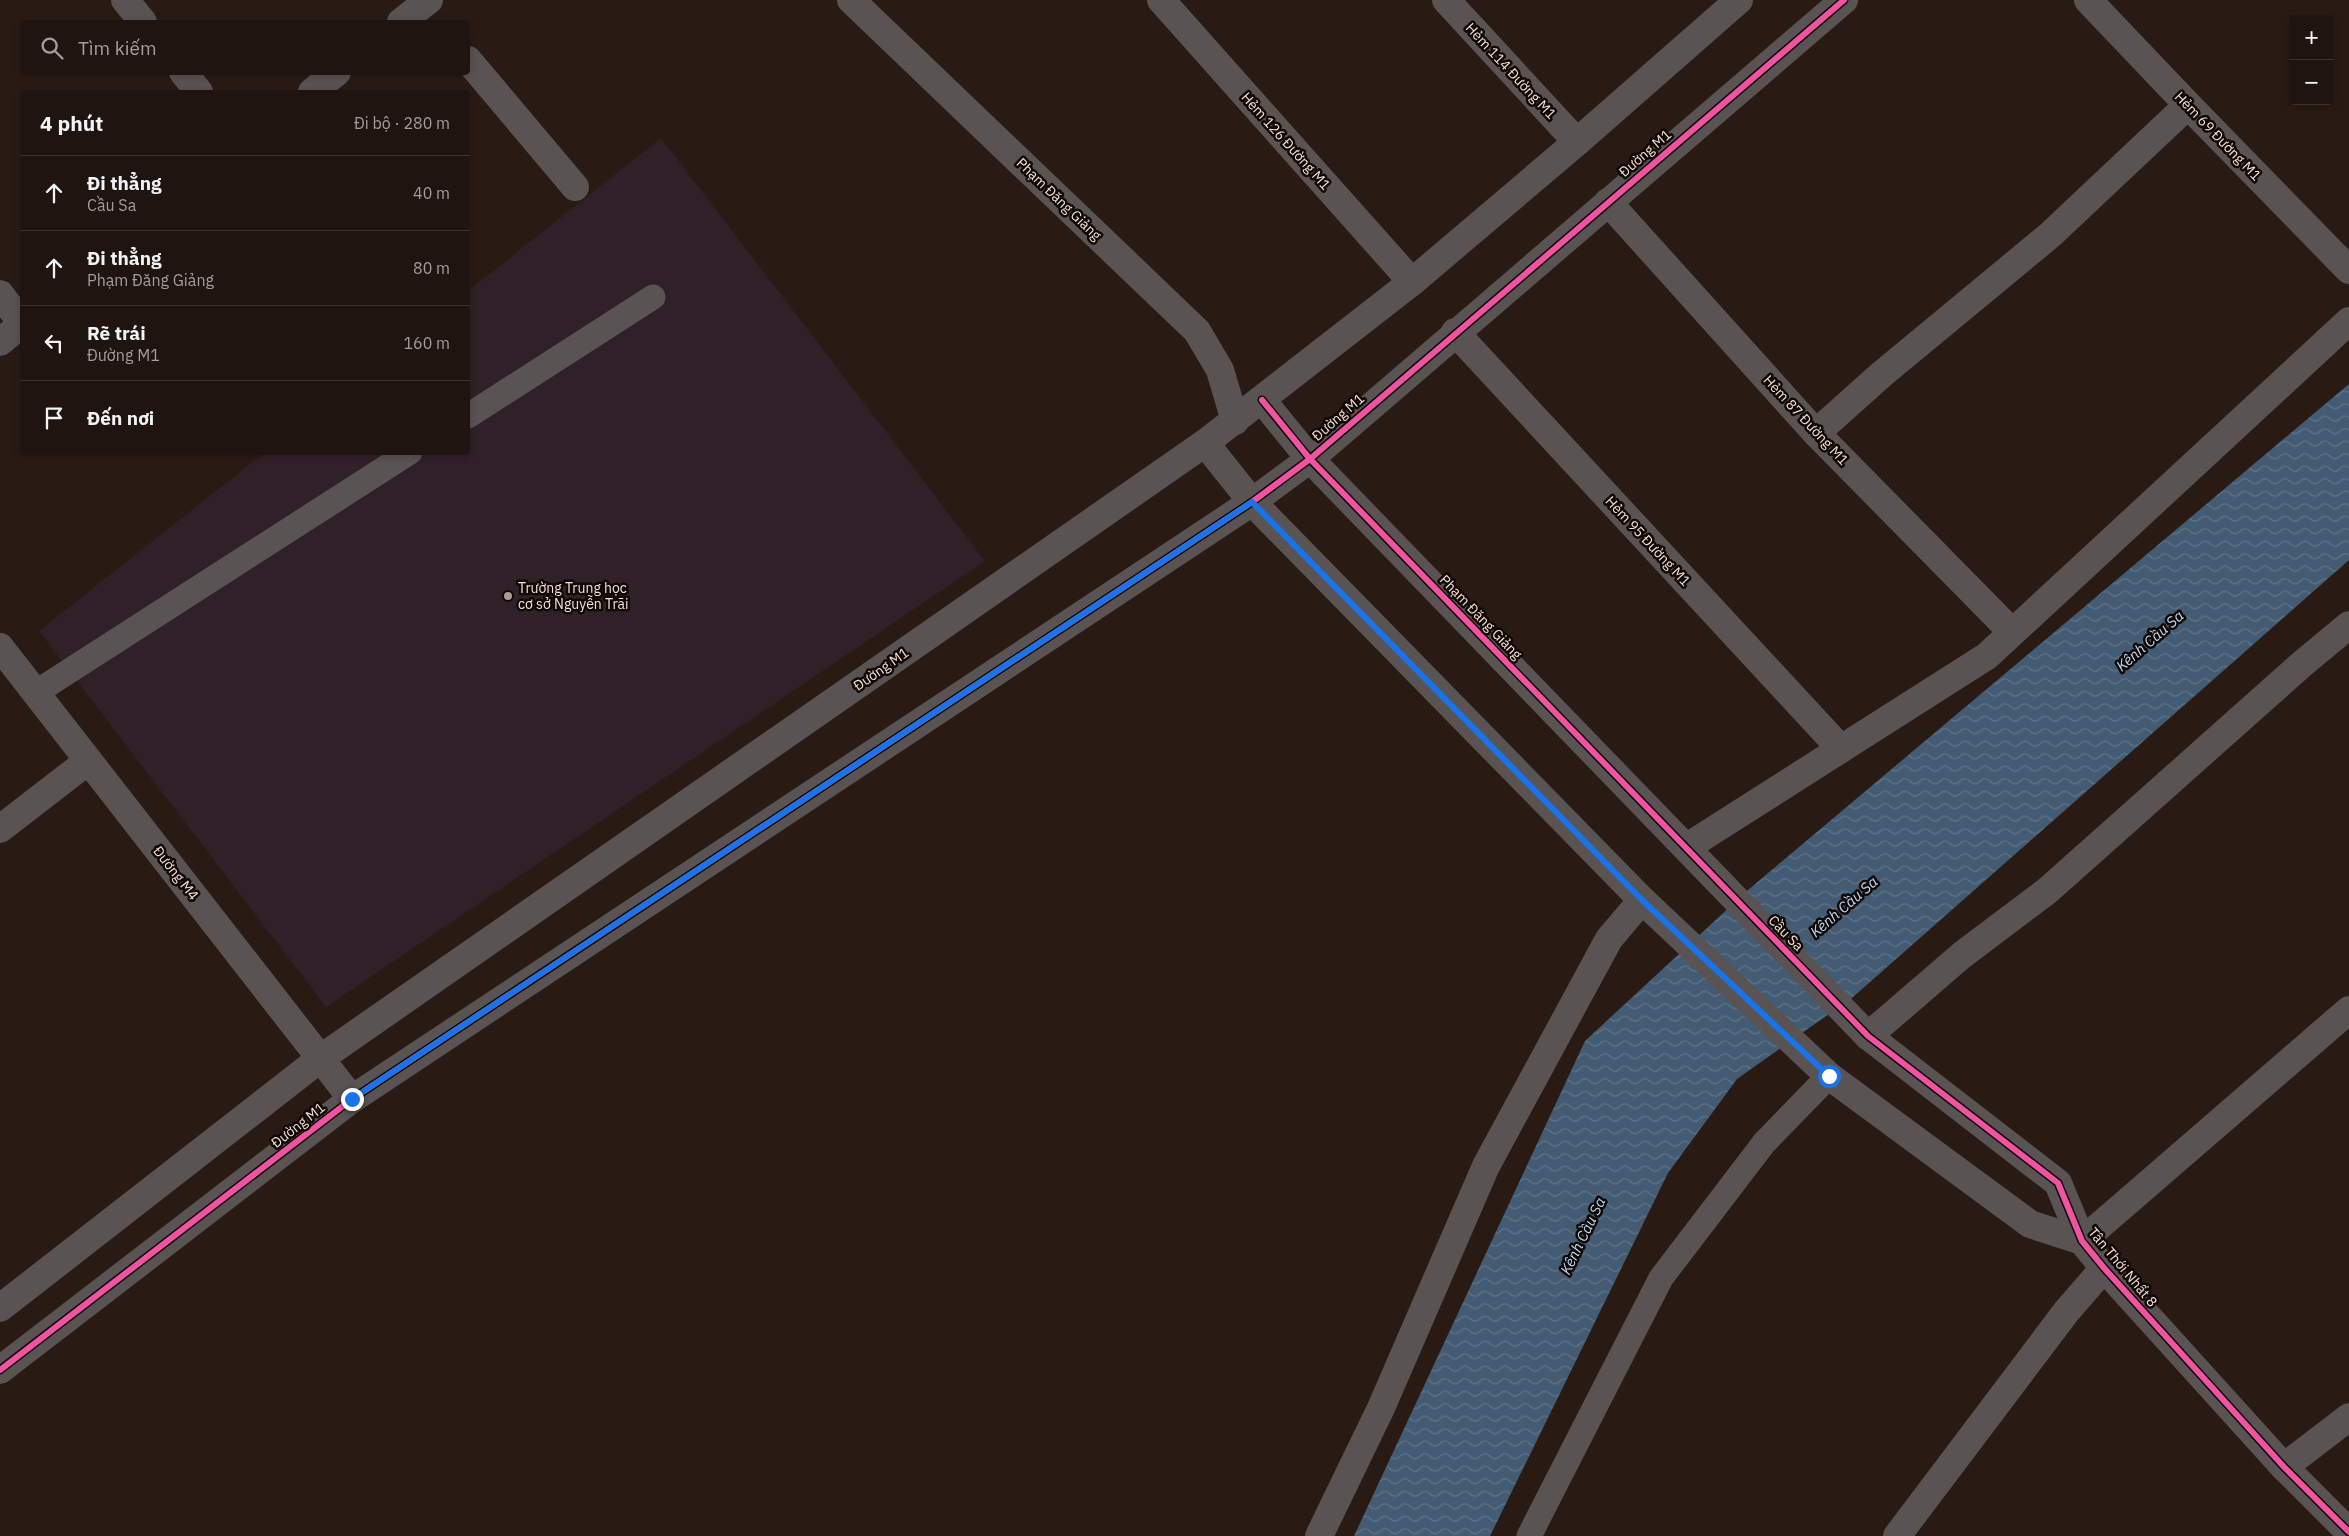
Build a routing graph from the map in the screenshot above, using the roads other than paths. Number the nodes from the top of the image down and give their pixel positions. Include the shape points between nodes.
1 (125, 0) edge
2 (851, 0) edge
3 (1161, 0) edge
4 (1446, 0) edge
5 (1844, 0) edge
6 (2088, 0) edge
7 (1734, 1) edge
8 (141, 20) edge
9 (470, 62) edge
10 (185, 75) edge
11 (334, 75) edge
12 (197, 90) edge
13 (315, 90) edge
14 (2188, 105) junction
15 (1577, 142) junction
16 (575, 187) dead end
17 (1608, 202) junction
18 (2349, 270) edge
19 (1412, 282) junction
20 (0, 294) edge
21 (653, 297) dead end
22 (20, 321) edge
23 (2349, 321) edge
24 (20, 326) edge
25 (1455, 332) junction
26 (0, 342) edge
27 (1262, 400) junction
28 (470, 415) edge
29 (1235, 421) junction
30 (1816, 432) junction
31 (1205, 444) junction
32 (405, 455) edge
33 (1310, 459) junction
34 (1252, 502) junction
35 (2349, 625) edge
36 (2012, 632) junction
37 (0, 648) edge
38 (35, 693) junction
39 (1841, 749) junction
40 (88, 761) junction
41 (0, 829) edge
42 (1686, 847) junction
43 (1642, 900) junction
44 (2349, 1010) edge
45 (1868, 1036) junction
46 (321, 1058) junction
47 (1829, 1076) junction
48 (352, 1099) junction
49 (2082, 1241) junction
50 (2104, 1268) junction
51 (0, 1308) edge
52 (0, 1370) edge
53 (2349, 1417) edge
54 (2284, 1467) junction
55 (2349, 1532) edge
56 (1320, 1536) edge
57 (1529, 1536) edge
58 (1897, 1536) edge

1 - 8 street
2 - 29 street, Phạm Đăng Giảng via 1197,331 1220,370
3 - 19 street, Hẻm 126 Đường M1
4 - 15 street, Hẻm 114 Đường M1
5 - 17 street, Đường M1
6 - 14 street, Hẻm 69 Đường M1
7 - 15 street, Đường M1
9 - 16 street
10 - 12 street
11 - 13 street
14 - 18 street, Hẻm 69 Đường M1
14 - 30 street via 2050,236
15 - 19 street, Đường M1
17 - 25 street, Đường M1
17 - 30 street, Hẻm 87 Đường M1
19 - 27 street, Đường M1
20 - 22 street
21 - 28 lane
23 - 36 street
24 - 26 street
25 - 33 street, Đường M1
25 - 39 street, Hẻm 95 Đường M1
27 - 29 street, Đường M1
27 - 33 street, Phạm Đăng Giảng
29 - 31 street, Đường M1
30 - 36 street, Hẻm 87 Đường M1
31 - 34 street
31 - 46 street, Đường M1
32 - 38 lane
33 - 34 street, Đường M1
33 - 42 street, Phạm Đăng Giảng
34 - 43 street
34 - 48 street, Đường M1
35 - 45 street via 2047,891 1962,955
36 - 39 street via 1987,656
37 - 38 street, Đường M4
38 - 40 street, Đường M4
39 - 42 street
40 - 41 street
40 - 46 street, Đường M4
42 - 45 street, Cầu Sa
43 - 47 street
43 - 56 street via 1609,939 1486,1166 1381,1408
44 - 49 street
45 - 49 street, Tân Thới Nhất 8 via 2058,1183
46 - 48 street, Đường M4
46 - 51 street, Đường M1
47 - 49 street, Tân Thới Nhất 8 via 2030,1224
47 - 57 lane via 1764,1143 1661,1278
48 - 52 street, Đường M1
49 - 50 street, Tân Thới Nhất 8
50 - 54 street, Tân Thới Nhất 8
50 - 58 street via 2066,1312
53 - 54 street
54 - 55 street, Tân Thới Nhất 8

